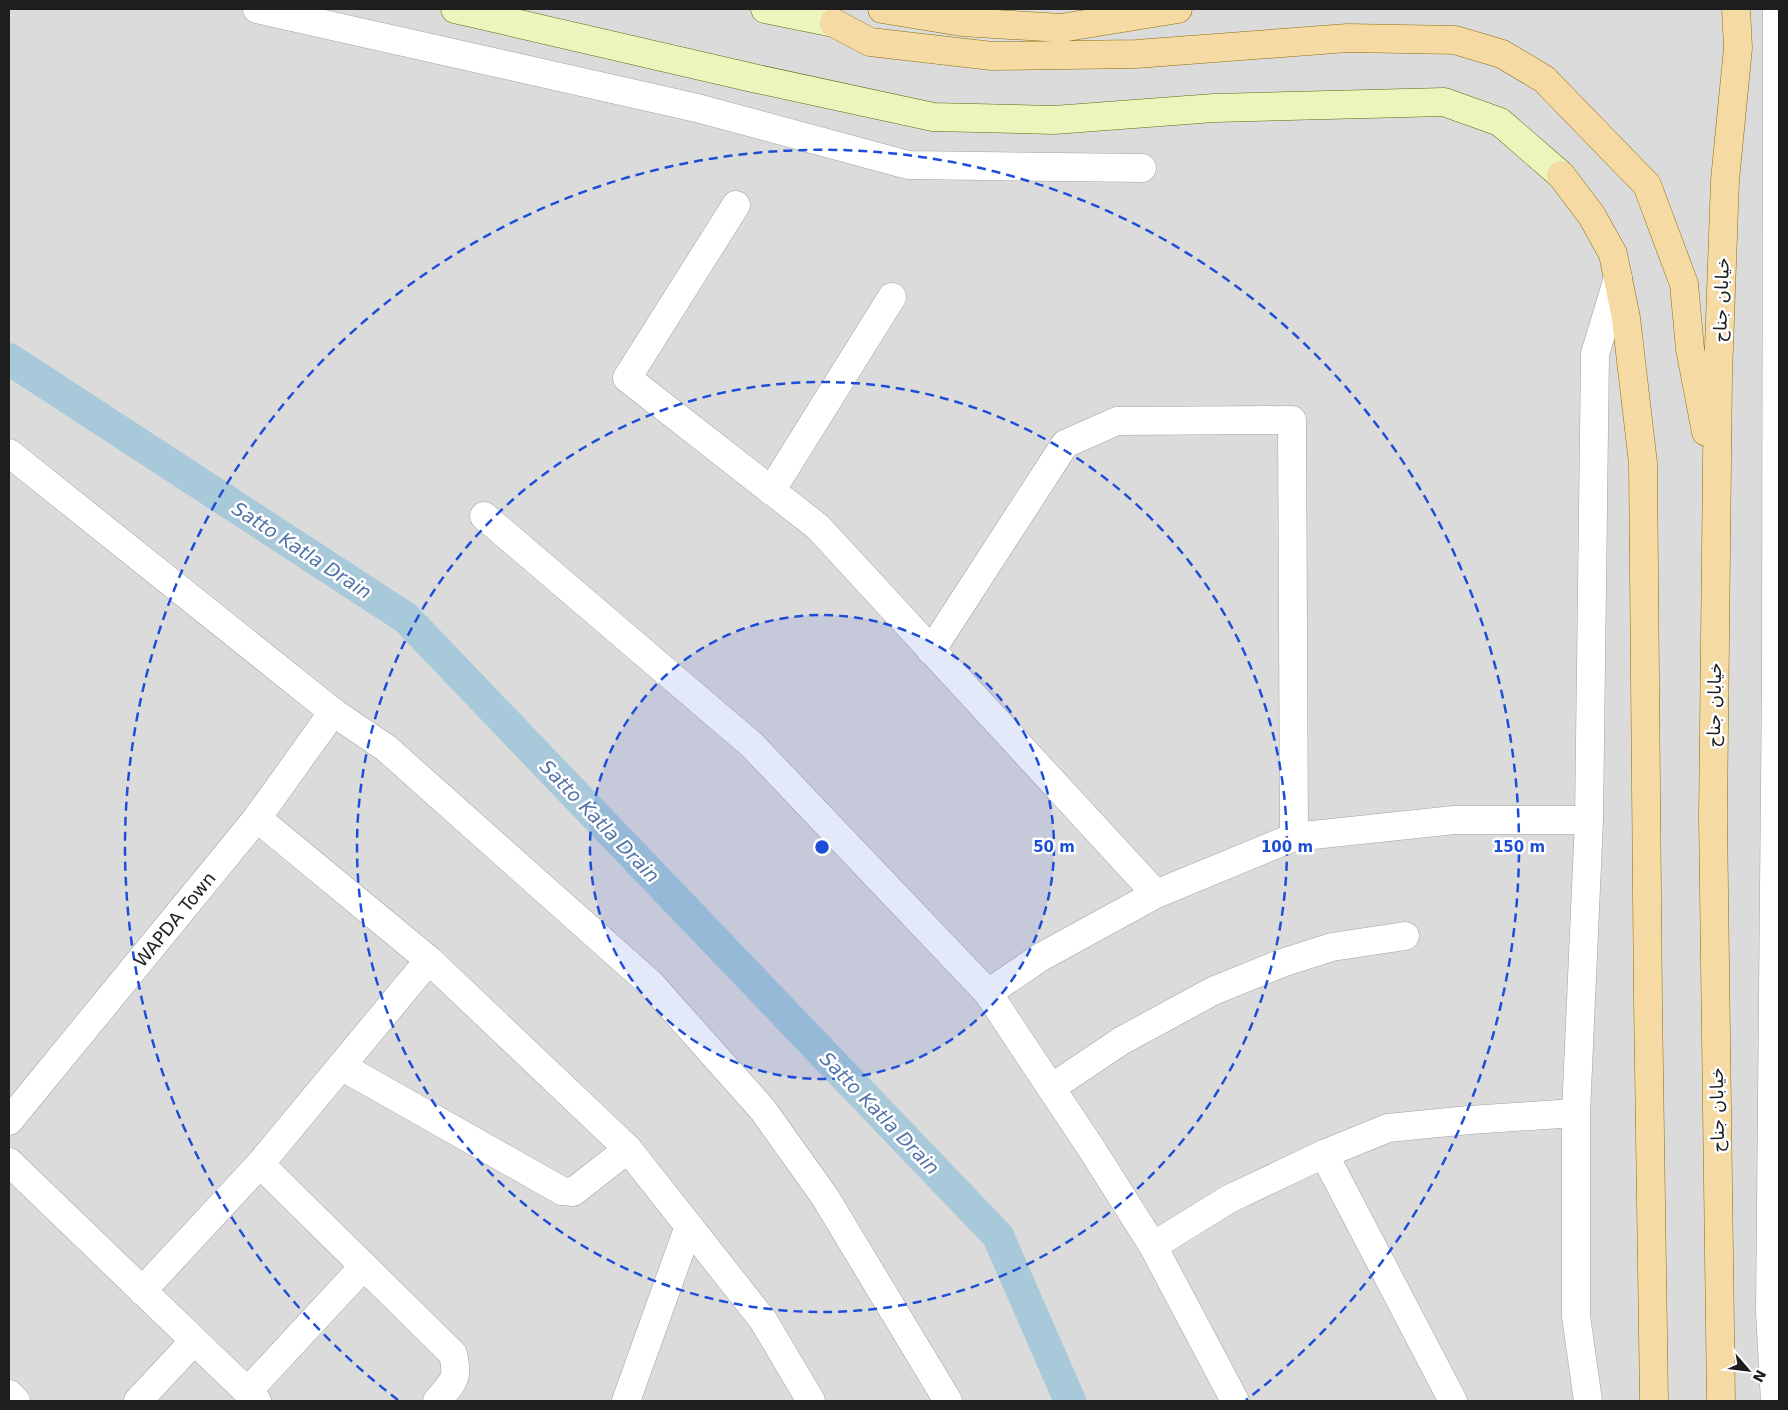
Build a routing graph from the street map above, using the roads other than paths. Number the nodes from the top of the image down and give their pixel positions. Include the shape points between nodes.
1 (257, 9) edge
2 (455, 9) edge
3 (765, 9) edge
4 (877, 9) edge
5 (882, 9) edge
6 (1178, 9) edge
7 (1736, 9) edge
8 (1777, 9) edge
9 (834, 23) junction
10 (1142, 168) dead end
11 (736, 205) dead end
12 (1618, 278) junction
13 (892, 297) dead end
14 (9, 453) edge
15 (771, 491) junction
16 (1717, 494) junction
17 (484, 516) dead end
18 (932, 651) junction
19 (333, 712) junction
20 (257, 818) junction
21 (1589, 820) junction
22 (1777, 830) edge
23 (1294, 837) junction
24 (1156, 894) junction
25 (1404, 936) dead end
26 (430, 960) junction
27 (988, 993) junction
28 (341, 1066) junction
29 (1051, 1088) junction
30 (1576, 1113) junction
31 (9, 1121) edge
32 (628, 1149) junction
33 (1324, 1154) junction
34 (9, 1162) edge
35 (260, 1164) junction
36 (689, 1226) junction
37 (1153, 1246) junction
38 (364, 1266) junction
39 (142, 1291) junction
40 (194, 1341) junction
41 (9, 1394) edge
42 (801, 1395) edge
43 (252, 1396) edge
44 (16, 1401) edge
45 (138, 1401) edge
46 (437, 1401) edge
47 (626, 1401) edge
48 (948, 1401) edge
49 (1235, 1401) edge
50 (1453, 1401) edge
51 (1588, 1401) edge
52 (1654, 1401) edge
53 (1721, 1401) edge
54 (1775, 1401) edge

1 - 10 street via 697,108 908,165
2 - 12 main road via 932,117 1054,120 1214,108 1444,102 1500,122 1561,175 1592,216 1612,254
3 - 9 main road
4 - 9 main road
5 - 6 main road via 962,22 1061,28
7 - 16 main road, خیابان جناح via 1738,48 1726,180 1718,375
8 - 22 street
9 - 16 main road via 870,42 992,56 1136,54 1348,38 1455,40 1502,54 1544,79 1647,186 1684,284 1690,349
11 - 15 street via 627,378
12 - 21 street via 1595,354
12 - 52 main road via 1626,318 1643,463
13 - 15 street
14 - 19 street
15 - 18 street via 818,527
16 - 53 main road, خیابان جناح via 1713,817
17 - 27 street via 752,745
18 - 23 street via 1064,444 1117,421 1292,420
18 - 24 street
19 - 20 street, WAPDA Town
19 - 48 street via 386,748 658,991 763,1110 825,1197
20 - 26 street
20 - 31 street, WAPDA Town
21 - 23 street via 1454,820
21 - 30 street
22 - 54 street via 1770,1312
23 - 24 street
24 - 27 street via 1040,957
25 - 29 street via 1332,947 1213,991 1121,1041
26 - 28 street
26 - 32 street
27 - 29 street
28 - 32 street via 562,1191 573,1192
28 - 35 street
29 - 37 street
30 - 33 street via 1388,1128
30 - 51 street via 1576,1316
32 - 36 street
33 - 37 street via 1229,1199
33 - 50 street
34 - 39 street
35 - 38 street
35 - 39 street
36 - 42 street via 763,1320
36 - 47 street
37 - 49 street
38 - 43 street
38 - 46 street via 453,1354 456,1378
39 - 40 street
40 - 43 street
40 - 45 street
41 - 44 street

